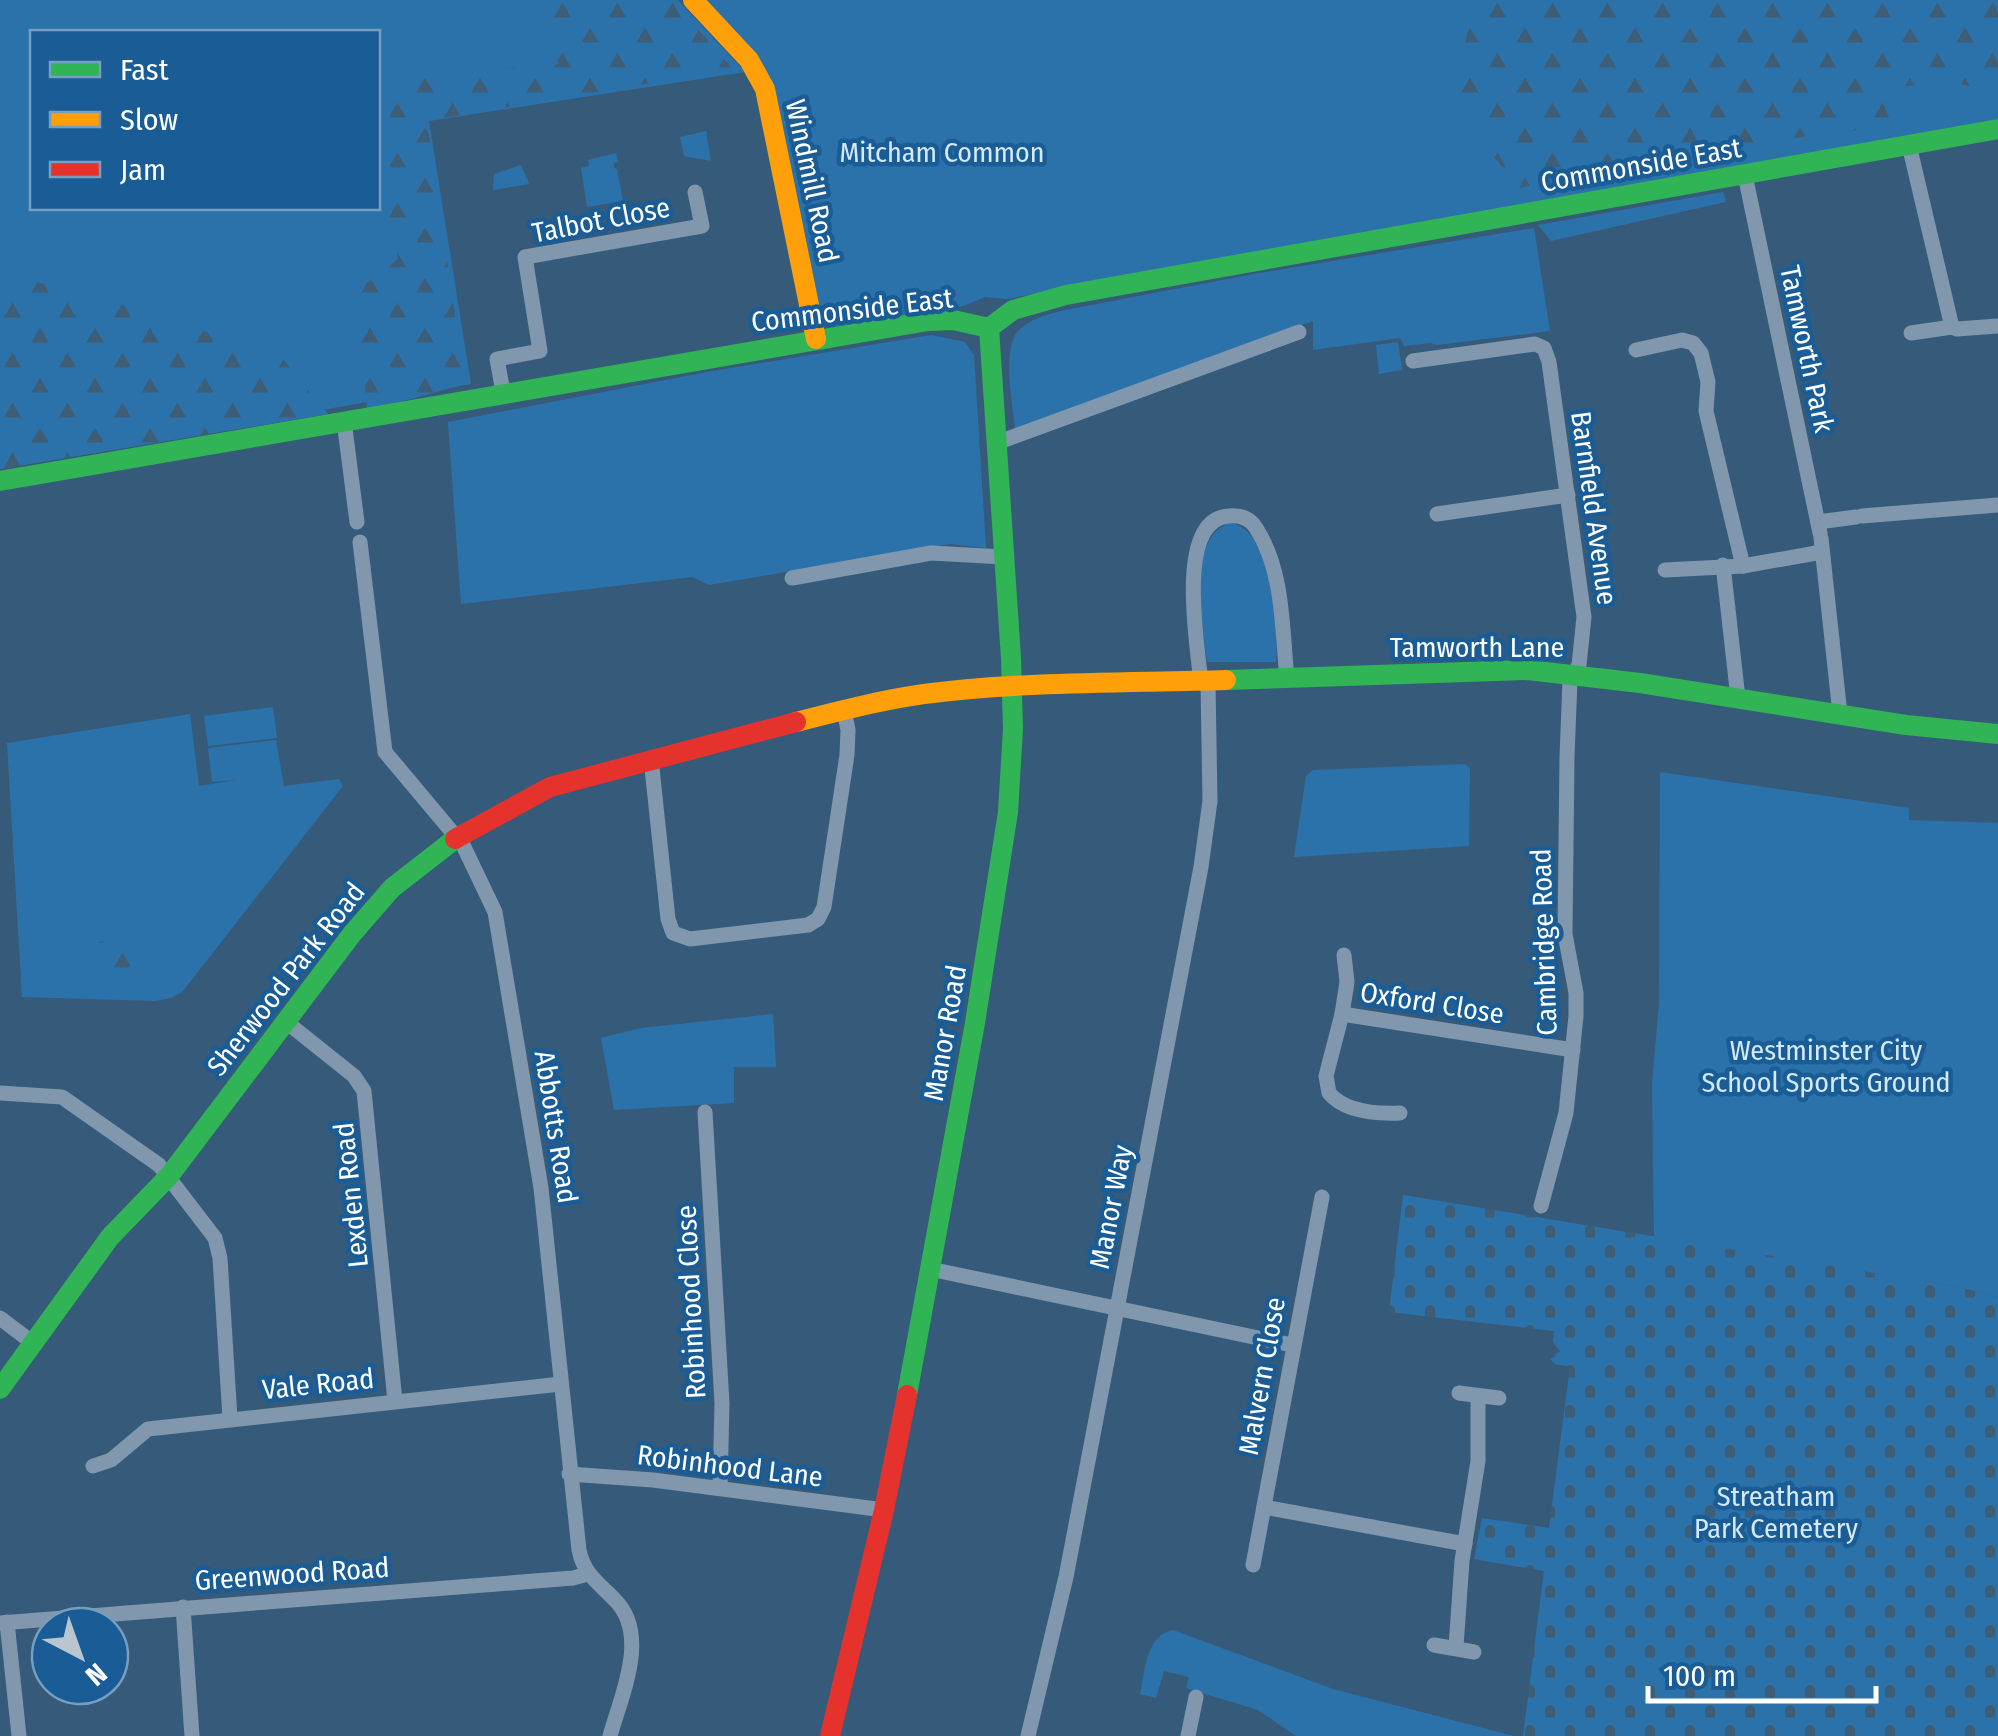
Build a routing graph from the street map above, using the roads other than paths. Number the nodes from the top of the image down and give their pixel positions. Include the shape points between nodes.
1 (693, 0) edge
2 (1998, 129) edge
3 (1909, 145) junction
4 (1745, 175) junction
5 (695, 192) dead end
6 (1998, 326) edge
7 (1952, 327) junction
8 (989, 328) junction
9 (1299, 332) dead end
10 (1910, 333) dead end
11 (816, 339) junction
12 (1636, 350) dead end
13 (1414, 360) dead end
14 (503, 392) junction
15 (344, 421) junction
16 (999, 442) junction
17 (0, 481) edge
18 (1568, 495) junction
19 (1998, 504) edge
20 (1437, 514) dead end
21 (357, 522) dead end
22 (1821, 536) junction
23 (360, 542) dead end
24 (1004, 557) junction
25 (1723, 564) junction
26 (1743, 566) junction
27 (1665, 570) dead end
28 (792, 578) dead end
29 (1574, 674) junction
30 (1287, 678) junction
31 (1204, 683) junction
32 (1012, 688) junction
33 (1738, 698) junction
34 (844, 710) junction
35 (1840, 714) junction
36 (1998, 734) edge
37 (651, 759) junction
38 (457, 836) junction
39 (1344, 955) dead end
40 (1342, 1014) junction
41 (285, 1021) junction
42 (1573, 1050) junction
43 (0, 1093) edge
44 (705, 1112) dead end
45 (1400, 1112) dead end
46 (169, 1176) junction
47 (1322, 1196) dead end
48 (1542, 1206) dead end
49 (930, 1269) junction
50 (1116, 1308) junction
51 (0, 1318) edge
52 (32, 1342) junction
53 (1292, 1345) junction
54 (561, 1384) junction
55 (0, 1389) edge
56 (1459, 1393) dead end
57 (1478, 1396) junction
58 (1499, 1398) dead end
59 (395, 1401) junction
60 (230, 1418) junction
61 (93, 1466) dead end
62 (569, 1474) junction
63 (720, 1488) junction
64 (1264, 1507) junction
65 (884, 1510) junction
66 (1464, 1544) junction
67 (1252, 1565) dead end
68 (588, 1574) junction
69 (183, 1608) junction
70 (4, 1622) edge
71 (1434, 1645) dead end
72 (1456, 1647) junction
73 (1474, 1652) dead end
74 (1196, 1697) dead end
75 (19, 1736) edge
76 (192, 1736) edge
77 (610, 1736) edge
78 (830, 1736) edge
79 (1028, 1736) edge
80 (1188, 1736) edge

1 - 11 street, Windmill Road via 749,60 765,89
2 - 3 street, Commonside East
3 - 4 street, Commonside East
3 - 7 street
4 - 8 street, Commonside East via 1066,295 1020,307
4 - 22 street, Tamworth Park
5 - 14 street, Talbot Close via 702,226 524,257 540,350 497,359
6 - 7 street
7 - 10 street
8 - 11 street, Commonside East via 940,320
8 - 16 street, Manor Road
9 - 16 street
11 - 14 street, Commonside East
12 - 26 street via 1682,340 1701,353 1706,411
13 - 18 street, Barnfield Avenue via 1527,344 1544,348
14 - 15 street, Commonside East
15 - 17 street, Commonside East
15 - 21 street
16 - 24 street, Manor Road
18 - 20 street
18 - 29 street, Barnfield Avenue via 1584,617
19 - 22 street via 1859,517
22 - 26 street
22 - 35 street, Tamworth Park
23 - 38 street, Abbotts Road via 385,752
24 - 28 street via 932,553
24 - 32 street, Manor Road
25 - 26 street
25 - 27 street
25 - 33 street
29 - 30 street, Tamworth Lane via 1511,669
29 - 33 street, Tamworth Lane
29 - 42 street, Cambridge Road via 1565,916 1576,993
30 - 31 street, Tamworth Lane
30 - 31 street, Manor Way via 1276,578 1256,528 1230,516 1210,523 1199,546 1193,596
31 - 32 street, Tamworth Lane
31 - 50 street, Manor Way via 1208,827
32 - 34 street, Sherwood Park Road via 924,694
32 - 49 street, Manor Road via 1008,812
33 - 35 street, Tamworth Lane
34 - 37 street, Sherwood Park Road
34 - 37 street via 847,755 824,907 808,925 690,939 673,932
35 - 36 street, Tamworth Lane
37 - 38 street, Sherwood Park Road via 550,787
38 - 41 street, Sherwood Park Road via 382,898
38 - 54 street, Abbotts Road via 495,912 541,1188
39 - 40 street, Oxford Close
40 - 42 street, Oxford Close
40 - 45 street via 1326,1076 1329,1093 1345,1106
41 - 46 street, Sherwood Park Road
41 - 59 street, Lexden Road via 364,1090
42 - 48 street, Cambridge Road
43 - 46 street via 62,1097
44 - 63 street, Robinhood Close via 723,1418
46 - 52 street, Sherwood Park Road via 110,1236
46 - 60 street via 219,1246
47 - 53 street, Malvern Close
49 - 50 street
49 - 65 street, Manor Road
50 - 53 street
50 - 79 street, Manor Way via 1066,1577
51 - 52 street
52 - 55 street, Sherwood Park Road
53 - 64 street, Malvern Close
54 - 59 street, Vale Road
54 - 62 street, Abbotts Road
56 - 57 street
57 - 58 street
57 - 66 street via 1478,1461
59 - 60 street, Vale Road
60 - 61 street, Vale Road via 148,1429 111,1460
62 - 63 street, Robinhood Lane
62 - 68 street, Abbotts Road
63 - 65 street, Robinhood Lane
64 - 66 street
64 - 67 street, Malvern Close
65 - 78 street, Manor Road
66 - 72 street
68 - 69 street, Greenwood Road
68 - 77 street, Abbotts Road via 622,1608 632,1638
69 - 70 street, Greenwood Road
69 - 76 street
70 - 75 street
71 - 72 street
72 - 73 street
74 - 80 street

